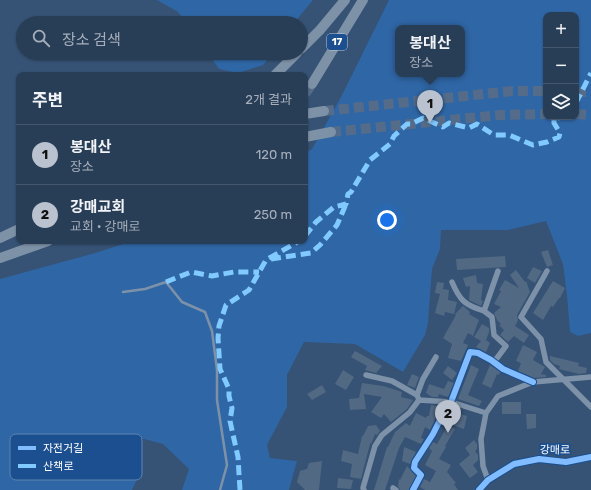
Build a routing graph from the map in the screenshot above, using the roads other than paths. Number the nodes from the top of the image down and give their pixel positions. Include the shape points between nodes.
1 (345, 0) edge
2 (363, 0) edge
3 (308, 42) edge
4 (290, 60) edge
5 (278, 72) edge
6 (312, 84) tunnel mouth
7 (324, 111) tunnel mouth
8 (308, 114) edge
9 (331, 132) tunnel mouth
10 (308, 136) edge
11 (16, 230) edge
12 (0, 238) edge
13 (22, 244) edge
14 (40, 244) edge
15 (0, 254) edge
16 (0, 258) edge
17 (498, 271) dead end
18 (547, 272) dead end
19 (452, 282) dead end
20 (123, 292) dead end
21 (484, 311) junction
22 (436, 357) dead end
23 (494, 362) junction
24 (366, 375) dead end
25 (591, 377) edge
26 (563, 380) junction
27 (534, 382) junction
28 (418, 398) junction
29 (451, 402) junction
30 (591, 407) edge
31 (486, 413) junction
32 (591, 456) edge
33 (488, 480) junction
34 (220, 490) edge
35 (364, 490) edge
36 (413, 490) edge
37 (479, 490) edge

1 - 3 highway, 17
2 - 6 highway, 17
4 - 5 highway
7 - 8 highway
9 - 10 highway
11 - 12 highway
13 - 15 highway
14 - 16 highway
17 - 21 street
18 - 26 street via 521,317 541,339 546,362
19 - 21 street via 456,292 468,305
20 - 34 lane via 145,289 166,282 182,302 205,312 212,331 217,370 217,400 227,465
21 - 23 street via 492,318 494,335 506,346
22 - 28 street via 423,379
23 - 27 street via 503,369
23 - 29 street via 478,353 470,352
24 - 28 street via 392,381
25 - 26 street
26 - 27 street
26 - 30 street
27 - 31 street via 498,396
28 - 29 street
28 - 35 street via 410,412 382,435 375,446
29 - 31 street
29 - 36 street via 415,462 414,468 422,475
31 - 33 street via 481,439 483,466
32 - 33 street, 강매로 via 566,462 539,459 514,464
33 - 37 street, 강매로

